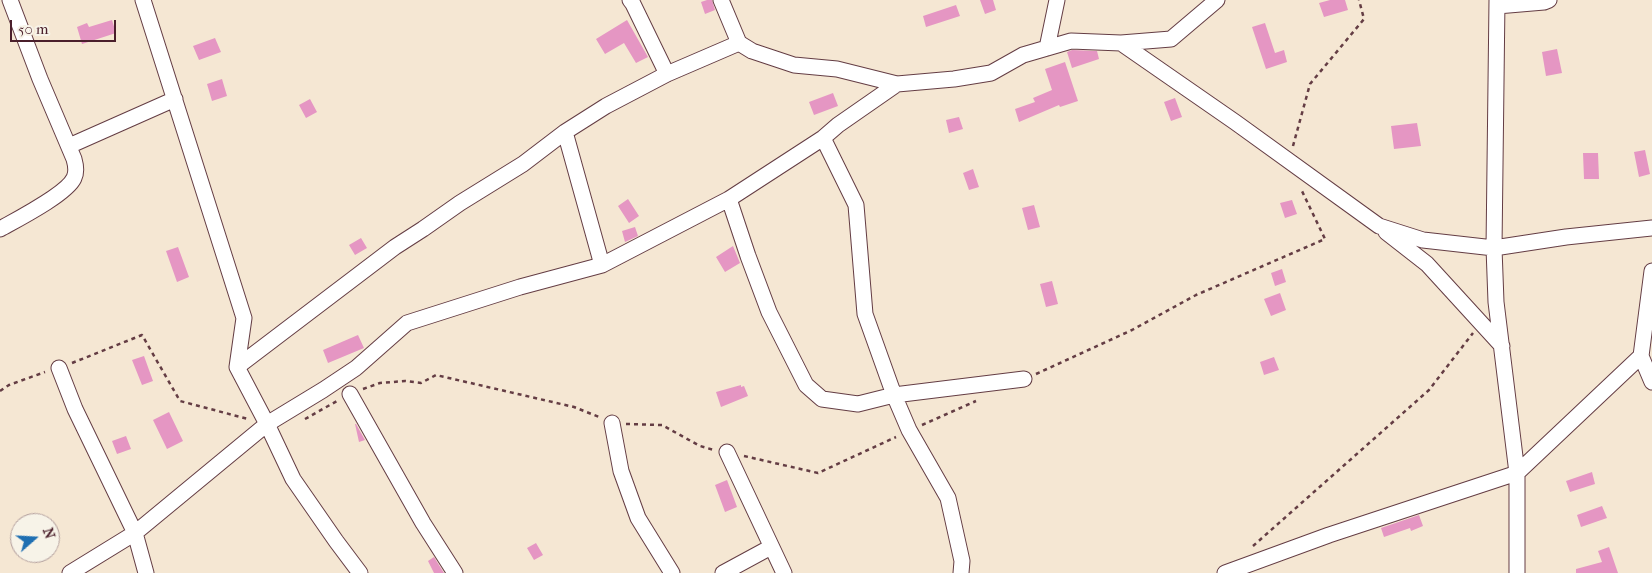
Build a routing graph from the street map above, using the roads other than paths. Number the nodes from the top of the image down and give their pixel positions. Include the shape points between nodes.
1 (10, 0) edge
2 (143, 0) edge
3 (721, 0) edge
4 (1057, 0) edge
5 (1218, 0) edge
6 (1549, 0) edge
7 (636, 1) edge
8 (1497, 3) edge
9 (740, 43) junction
10 (1121, 44) junction
11 (1047, 48) junction
12 (668, 74) junction
13 (897, 84) junction
14 (175, 99) junction
15 (565, 132) junction
16 (823, 138) junction
17 (69, 146) junction
18 (729, 199) junction
19 (1379, 226) junction
20 (1652, 228) edge
21 (0, 229) edge
22 (1494, 248) junction
23 (602, 265) junction
24 (1652, 271) edge
25 (1502, 346) junction
26 (1641, 356) junction
27 (237, 367) junction
28 (59, 368) road end
29 (1024, 379) road end
30 (1652, 382) edge
31 (350, 394) road end
32 (894, 395) junction
33 (612, 423) road end
34 (267, 424) junction
35 (726, 452) road end
36 (1517, 473) junction
37 (135, 533) junction
38 (771, 547) junction
39 (70, 573) edge
40 (146, 573) edge
41 (360, 573) edge
42 (455, 573) edge
43 (672, 573) edge
44 (724, 573) edge
45 (784, 573) edge
46 (961, 573) edge
47 (1225, 573) edge
48 (1517, 573) edge

1 - 17 street
2 - 14 street
3 - 9 street
4 - 11 street
5 - 10 street via 1171,39
6 - 8 street
7 - 12 street
8 - 22 street
9 - 12 street
9 - 13 street via 752,51 794,65 837,69
10 - 11 street via 1071,41
10 - 19 street
11 - 13 street via 1023,55 991,73
12 - 15 street via 606,106
13 - 16 street
14 - 17 street
14 - 27 street via 244,318
15 - 23 street
15 - 27 street via 523,164 395,247
16 - 18 street
16 - 32 street via 856,205 865,314
17 - 21 street via 76,165 72,182 41,206
18 - 23 street
18 - 32 street via 770,312 806,385 822,399 858,404
19 - 22 street via 1423,240
19 - 25 street via 1427,264
20 - 22 street
22 - 25 street
23 - 34 street via 407,323 356,368
24 - 26 street
25 - 36 street
26 - 30 street
26 - 36 street
27 - 34 street
28 - 37 street
29 - 32 street
31 - 42 street
32 - 46 street via 909,430 948,498 962,560
33 - 43 street via 621,470 638,518
34 - 37 street
34 - 41 street via 293,479
35 - 38 street
36 - 47 street
36 - 48 street
37 - 39 street
37 - 40 street
38 - 44 street
38 - 45 street

